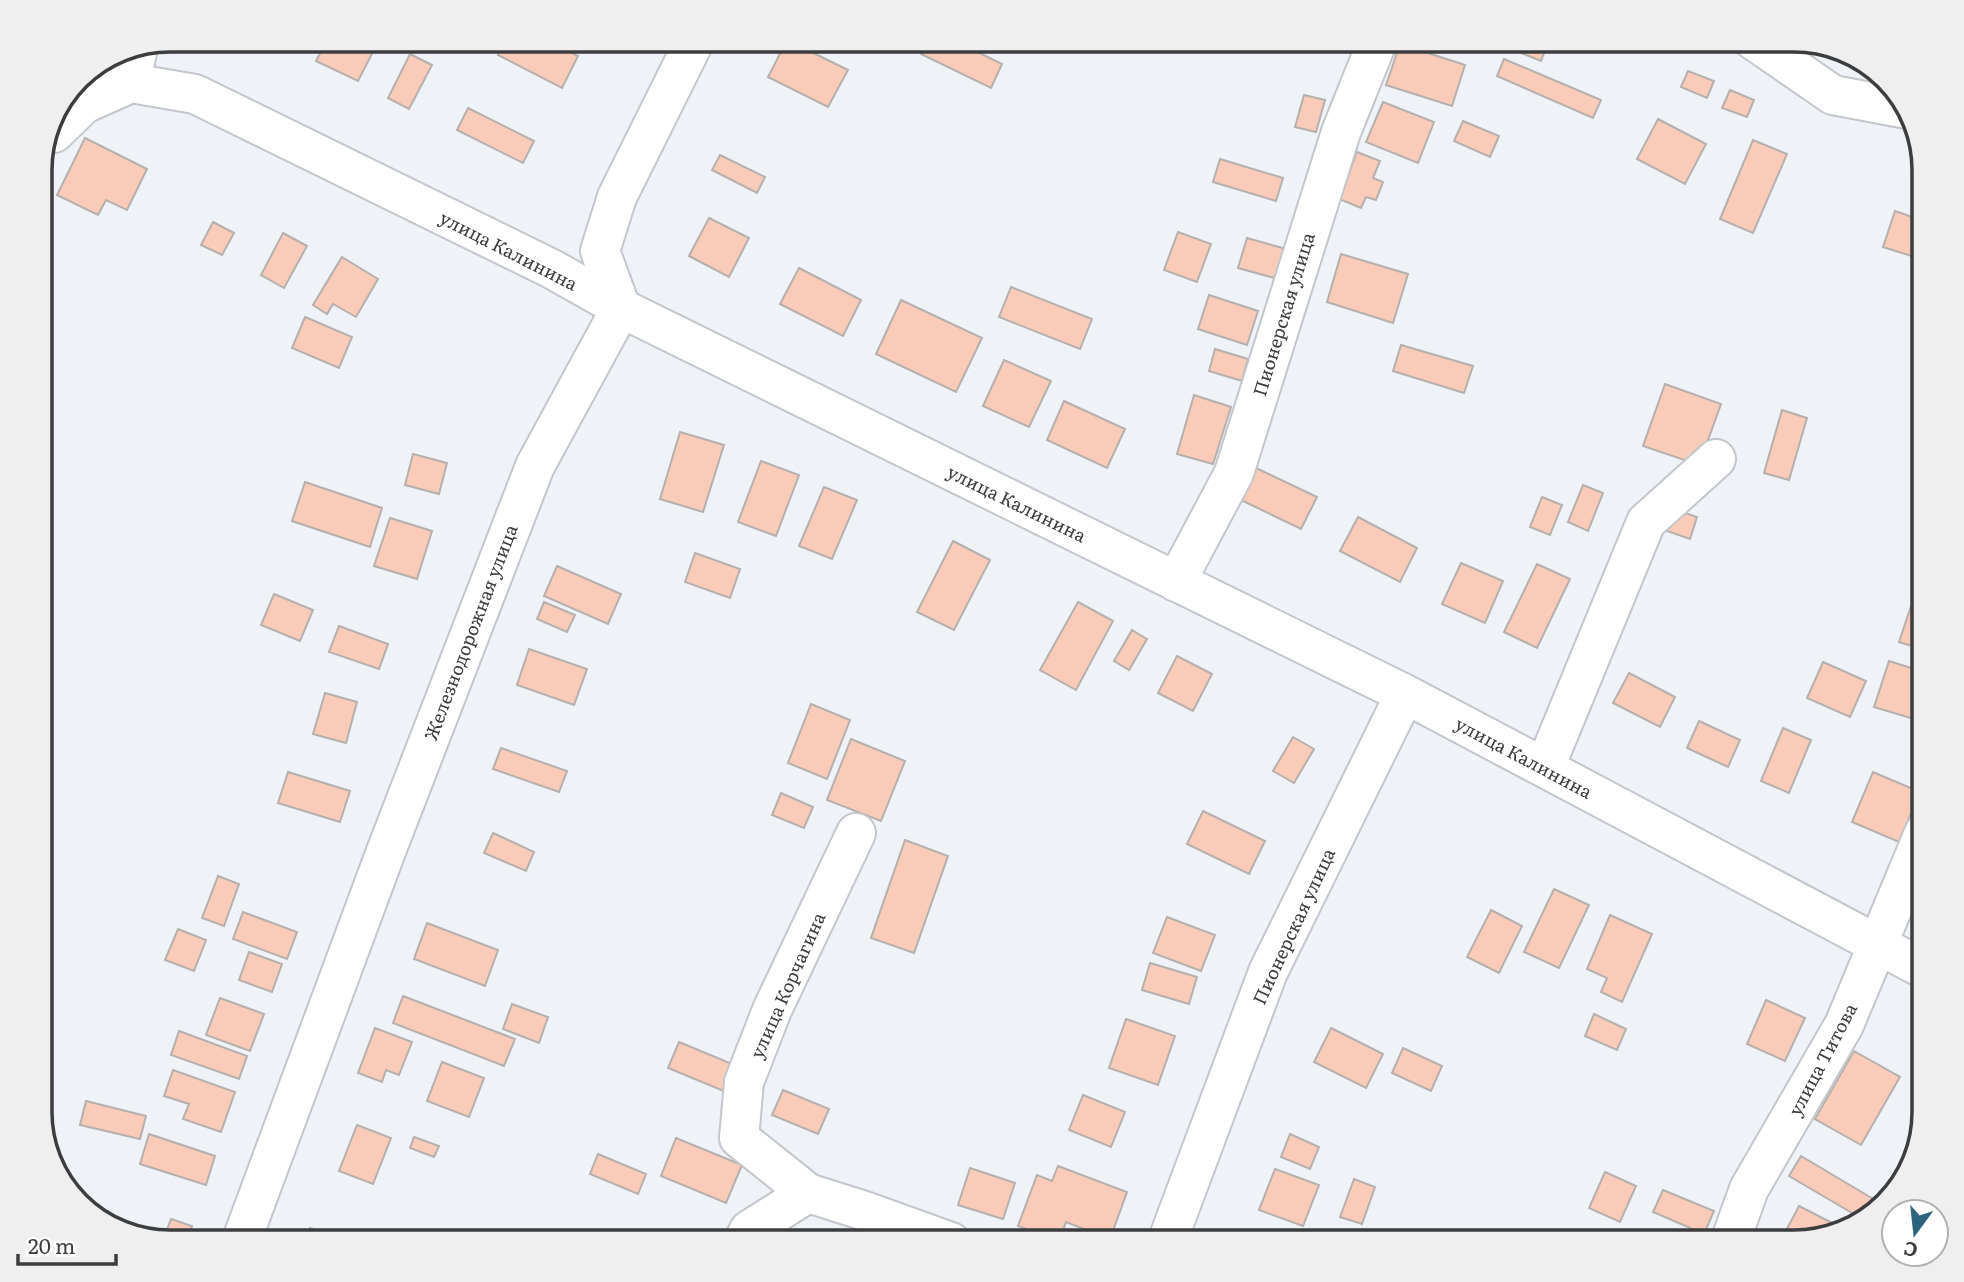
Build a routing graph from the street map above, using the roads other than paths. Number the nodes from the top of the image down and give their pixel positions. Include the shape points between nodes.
1 (686, 52) edge
2 (1373, 52) edge
3 (1770, 52) edge
4 (135, 65) edge
5 (1892, 106) edge
6 (63, 125) edge
7 (621, 307) junction
8 (1716, 459) dead end
9 (1176, 582) junction
10 (1405, 694) junction
11 (1545, 767) junction
12 (856, 833) dead end
13 (1912, 862) edge
14 (1878, 945) junction
15 (1912, 963) edge
16 (808, 1193) junction
17 (245, 1230) edge
18 (749, 1230) edge
19 (918, 1230) edge
20 (1171, 1230) edge
21 (1734, 1230) edge

1 - 7 street via 617,197 600,251
2 - 9 street, Пионерская улица via 1341,132 1234,473
3 - 5 street via 1833,95
4 - 6 street
4 - 7 street, улица Калинина
7 - 9 street, улица Калинина
7 - 17 street, Железнодорожная улица via 535,466
8 - 11 street via 1646,523
9 - 10 street, улица Калинина
10 - 11 street, улица Калинина
10 - 20 street, Пионерская улица via 1268,972
11 - 14 street, улица Калинина
12 - 16 street, улица Корчагина via 772,1010 744,1082 739,1138
13 - 14 street, улица Титова
14 - 15 street, улица Калинина
14 - 21 street, улица Титова via 1844,1025 1749,1189
16 - 18 street
16 - 19 street, улица Корчагина

